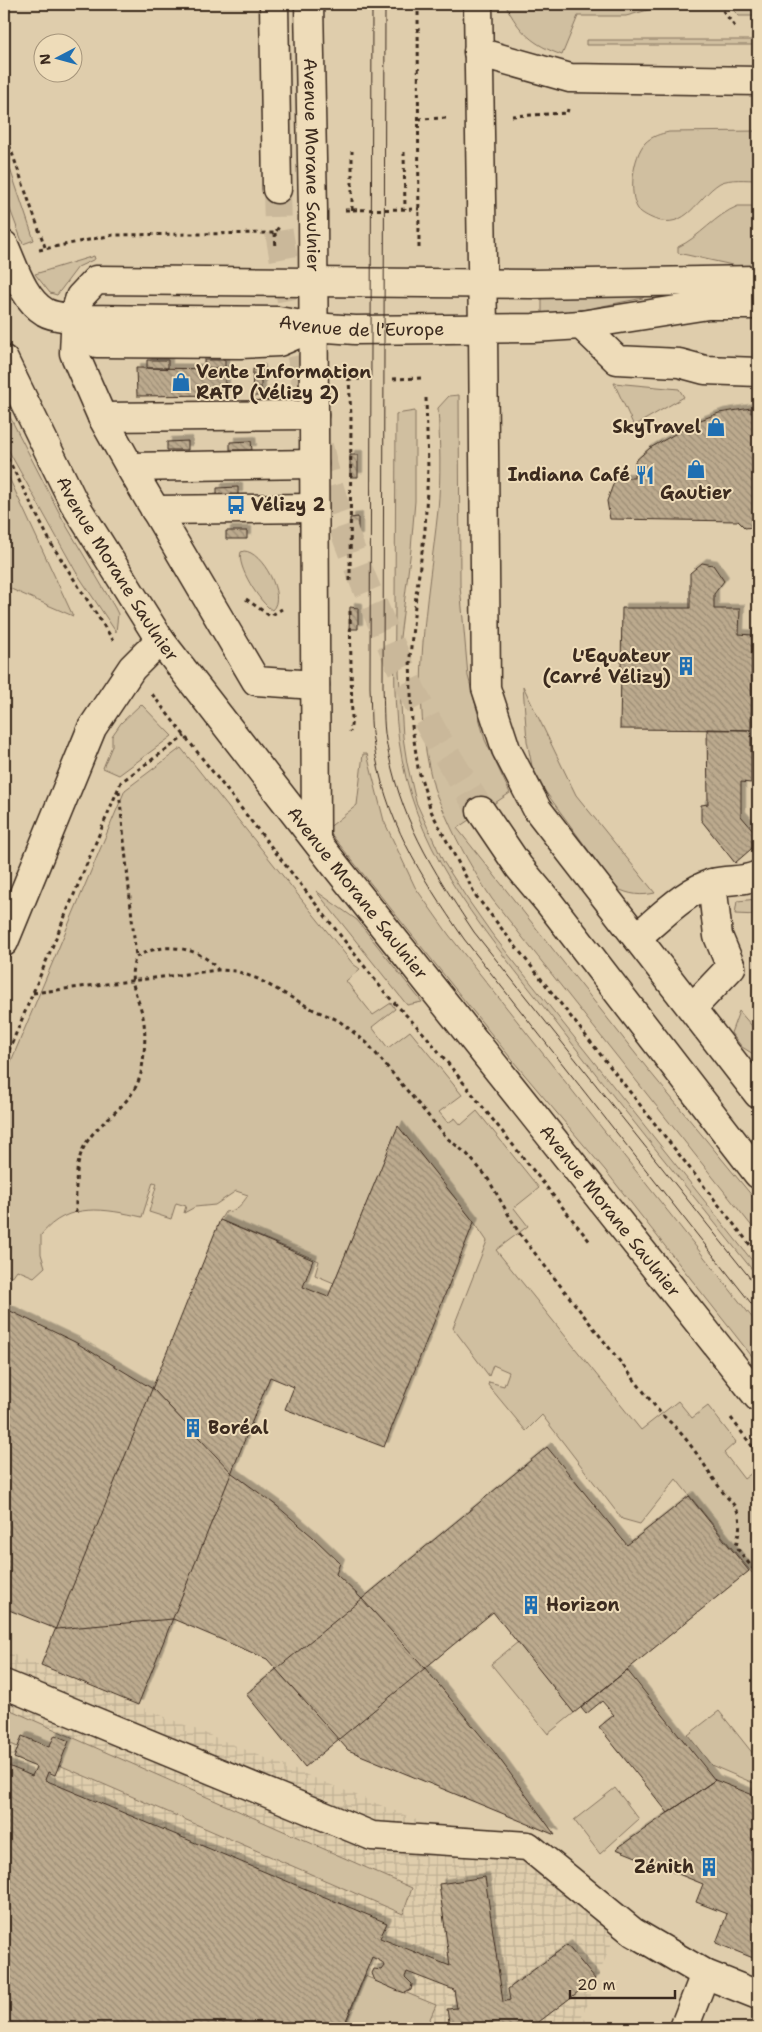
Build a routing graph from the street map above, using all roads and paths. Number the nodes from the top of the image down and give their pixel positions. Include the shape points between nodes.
1 (274, 4) edge
2 (309, 4) edge
3 (418, 4) edge
4 (478, 4) edge
5 (718, 4) edge
6 (736, 28) dead end
7 (478, 52) junction
8 (758, 81) edge
9 (4, 130) edge
10 (352, 151) dead end
11 (404, 152) dead end
12 (277, 189) tunnel mouth
13 (404, 209) junction
14 (419, 209) junction
15 (352, 210) junction
16 (313, 212) junction
17 (4, 245) edge
18 (419, 248) dead end
19 (758, 280) edge
20 (314, 281) junction
21 (482, 283) junction
22 (758, 305) edge
23 (76, 319) junction
24 (581, 325) junction
25 (314, 327) junction
26 (483, 328) junction
27 (4, 361) edge
28 (758, 372) edge
29 (349, 378) dead end
30 (360, 378) dead end
31 (393, 378) dead end
32 (423, 378) dead end
33 (314, 414) junction
34 (102, 417) junction
35 (314, 464) junction
36 (130, 467) junction
37 (314, 508) junction
38 (155, 510) junction
39 (160, 640) junction
40 (315, 685) junction
41 (185, 736) dead end
42 (119, 789) junction
43 (481, 811) tunnel mouth
44 (316, 840) junction
45 (758, 874) edge
46 (712, 883) junction
47 (637, 937) junction
48 (4, 942) edge
49 (136, 957) junction
50 (218, 970) junction
51 (132, 980) junction
52 (33, 993) junction
53 (692, 1007) junction
54 (4, 1053) edge
55 (758, 1094) edge
56 (758, 1174) edge
57 (76, 1213) dead end
58 (4, 1280) edge
59 (10, 1282) dead end
60 (758, 1397) edge
61 (755, 1571) dead end
62 (4, 1684) edge
63 (705, 1974) junction
64 (758, 1995) edge
65 (684, 2028) edge

1 - 12 main road, Avenue Morane Saulnier
2 - 16 main road, Avenue Morane Saulnier
3 - 14 path
4 - 7 main road
5 - 6 path
7 - 8 main road via 570,78
7 - 21 main road
9 - 16 path via 45,248 113,235 275,233 289,212
10 - 15 path
11 - 13 path
13 - 14 path
13 - 15 path
14 - 18 path
15 - 16 path
16 - 20 main road, Avenue Morane Saulnier
17 - 23 main road, Avenue de l'Europe via 34,304 46,314
19 - 21 main road
20 - 21 main road
20 - 23 main road via 96,280 80,297
20 - 25 main road, Avenue Morane Saulnier
21 - 26 main road
22 - 24 main road, Avenue de l'Europe via 708,305
23 - 25 main road, Avenue de l'Europe via 278,321
23 - 34 main road via 74,353
24 - 26 main road, Avenue de l'Europe
24 - 28 main road via 617,360 679,363 705,370
25 - 26 main road, Avenue de l'Europe via 355,330
25 - 33 main road, Avenue Morane Saulnier
26 - 47 main road via 486,688 506,749 537,809
27 - 39 main road, Avenue Morane Saulnier via 74,503
29 - 30 path
31 - 32 path
33 - 34 main road
33 - 35 main road, Avenue Morane Saulnier
34 - 36 main road
35 - 36 main road
35 - 37 main road, Avenue Morane Saulnier
36 - 38 main road
37 - 38 main road
37 - 40 main road, Avenue Morane Saulnier
38 - 40 main road via 256,681
39 - 44 main road, Avenue Morane Saulnier
39 - 48 main road via 132,668 92,728
40 - 44 main road, Avenue Morane Saulnier
41 - 42 path via 121,782
42 - 49 path
42 - 52 path
43 - 56 main road via 519,867
44 - 60 main road, Avenue Morane Saulnier
45 - 46 main road
46 - 47 main road via 689,895
46 - 53 main road via 718,936 731,967
47 - 53 main road
49 - 50 path via 155,949 182,948 210,960
49 - 51 path
50 - 51 path
50 - 61 path via 236,971 258,979 338,1020 367,1043 447,1138 467,1154 487,1177 519,1233 662,1414 678,1428 738,1510 741,1523 736,1548
51 - 52 path
51 - 57 path via 144,1024 141,1072 128,1100 84,1147 78,1170
52 - 54 path via 7,1054
53 - 55 main road
58 - 59 path
62 - 63 main road via 372,1836 528,1846 633,1932
63 - 64 main road
63 - 65 main road

